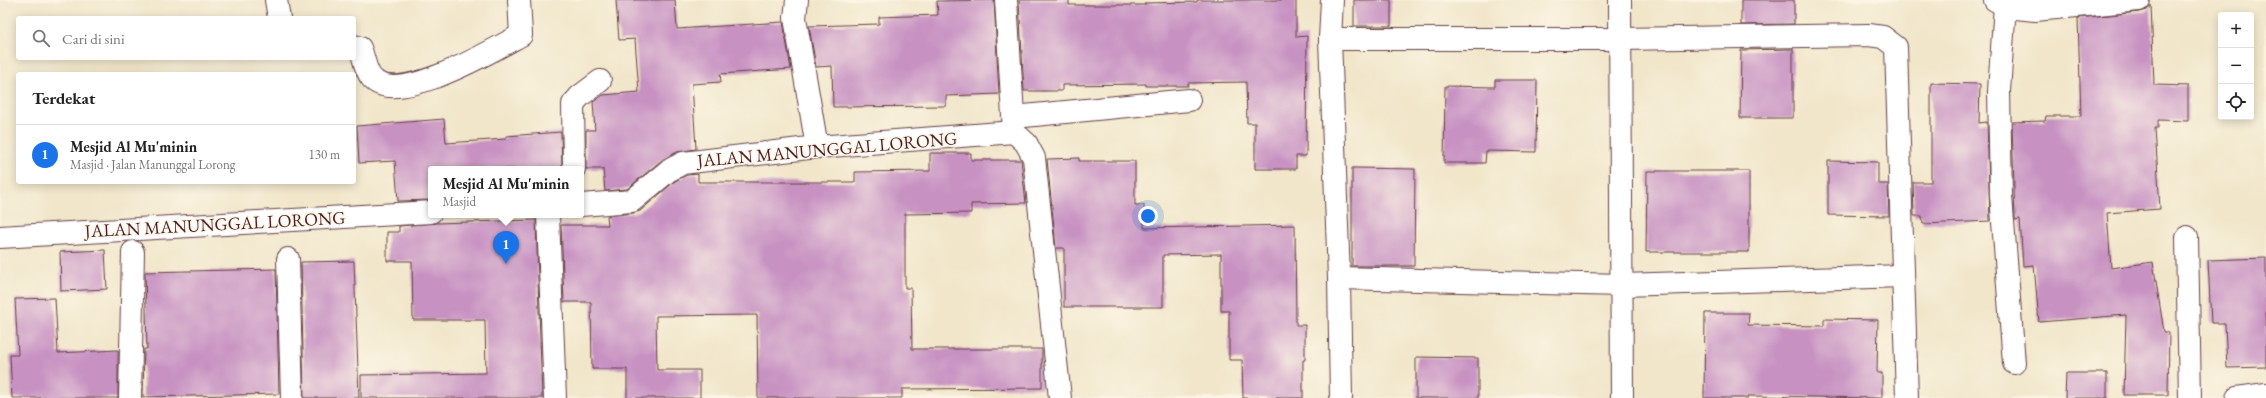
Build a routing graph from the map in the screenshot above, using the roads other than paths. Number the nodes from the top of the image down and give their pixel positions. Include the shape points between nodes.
1 (276, 0) edge
2 (519, 0) edge
3 (797, 0) edge
4 (1006, 0) edge
5 (1332, 0) edge
6 (1620, 0) edge
7 (2139, 0) edge
8 (2000, 3) edge
9 (279, 16) edge
10 (1330, 39) junction
11 (1621, 39) junction
12 (356, 47) edge
13 (600, 81) dead end
14 (1190, 100) dead end
15 (1014, 124) junction
16 (817, 147) junction
17 (574, 166) edge
18 (584, 205) edge
19 (428, 212) edge
20 (548, 218) edge
21 (0, 237) edge
22 (2187, 237) dead end
23 (133, 252) dead end
24 (288, 259) dead end
25 (1902, 276) junction
26 (1339, 278) junction
27 (1623, 285) junction
28 (2014, 363) dead end
29 (2266, 394) edge
30 (130, 398) edge
31 (292, 398) edge
32 (555, 398) edge
33 (1060, 398) edge
34 (1341, 398) edge
35 (1622, 398) edge
36 (1907, 398) edge
37 (2190, 398) edge
38 (2236, 398) edge

1 - 9 street
2 - 12 street via 521,35 453,70 413,84 379,84 370,77 360,48
3 - 16 street via 795,18
4 - 15 street
5 - 10 street
6 - 11 street
7 - 8 street via 2035,10
8 - 28 street via 2001,188
10 - 11 street
10 - 26 street
11 - 25 street via 1869,35 1883,37 1889,41 1896,47
11 - 27 street
13 - 17 street via 573,104
14 - 15 street, JALAN MANUNGGAL LORONG
15 - 16 street, JALAN MANUNGGAL LORONG
15 - 33 street via 1034,158
16 - 18 street, JALAN MANUNGGAL LORONG via 683,163 668,171 632,201
19 - 21 street, JALAN MANUNGGAL LORONG
20 - 32 street
22 - 37 street
23 - 30 street
24 - 31 street
25 - 27 street
25 - 36 street
26 - 27 street
26 - 34 street
27 - 35 street
29 - 38 street

